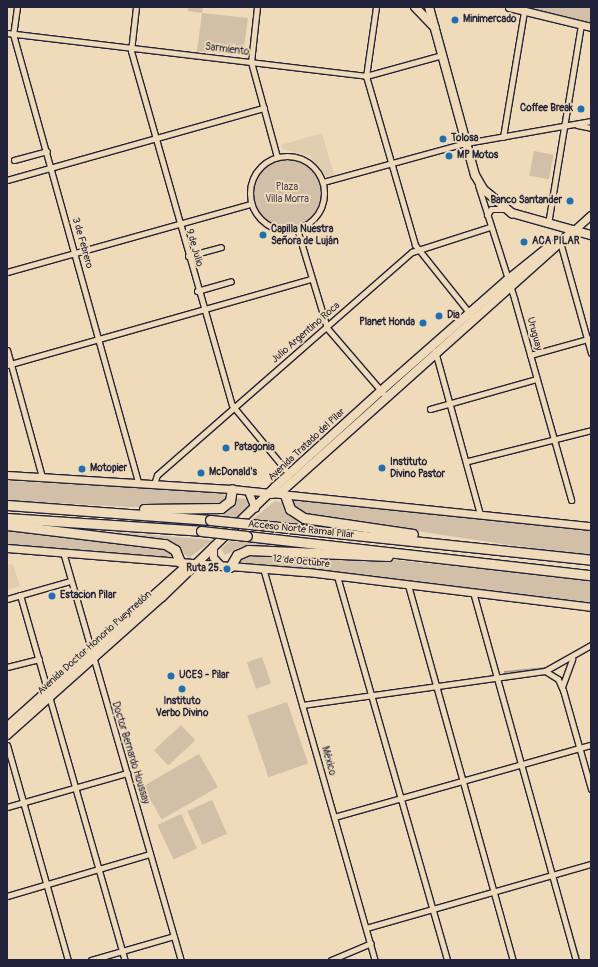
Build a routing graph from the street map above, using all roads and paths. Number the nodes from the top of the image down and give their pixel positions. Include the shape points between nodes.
1 (17, 7) edge
2 (136, 7) edge
3 (257, 7) edge
4 (376, 7) edge
5 (416, 7) edge
6 (422, 7) edge
7 (429, 7) edge
8 (513, 7) edge
9 (524, 10) junction
10 (581, 25) junction
11 (591, 27) edge
12 (436, 30) junction
13 (7, 34) edge
14 (14, 34) junction
15 (130, 48) junction
16 (442, 55) junction
17 (251, 62) junction
18 (366, 76) junction
19 (264, 108) junction
20 (591, 121) edge
21 (574, 125) junction
22 (563, 126) junction
23 (591, 128) edge
24 (154, 137) junction
25 (503, 137) junction
26 (466, 143) junction
27 (47, 151) junction
28 (277, 157) junction
29 (14, 160) dead end
30 (390, 163) junction
31 (52, 168) junction
32 (474, 175) junction
33 (7, 180) edge
34 (323, 182) junction
35 (252, 204) junction
36 (504, 209) junction
37 (487, 214) junction
38 (591, 215) edge
39 (178, 224) junction
40 (548, 224) junction
41 (490, 227) junction
42 (297, 229) junction
43 (573, 231) junction
44 (591, 236) edge
45 (560, 242) junction
46 (221, 247) dead end
47 (417, 249) junction
48 (76, 253) junction
49 (188, 256) junction
50 (7, 272) edge
51 (311, 279) junction
52 (232, 281) dead end
53 (508, 284) junction
54 (197, 291) junction
55 (203, 310) junction
56 (472, 316) junction
57 (327, 328) junction
58 (100, 338) junction
59 (589, 339) edge
60 (7, 350) edge
61 (433, 350) junction
62 (591, 353) edge
63 (530, 355) junction
64 (9, 364) edge
65 (536, 379) junction
66 (384, 393) junction
67 (451, 403) junction
68 (234, 408) junction
69 (430, 409) dead end
70 (591, 430) edge
71 (553, 438) junction
72 (468, 461) junction
73 (289, 474) junction
74 (7, 475) edge
75 (42, 477) junction
76 (138, 483) junction
77 (154, 484) junction
78 (232, 489) junction
79 (248, 491) junction
80 (271, 494) junction
81 (285, 495) junction
82 (571, 500) dead end
83 (7, 505) edge
84 (63, 508) junction
85 (255, 508) junction
86 (480, 514) junction
87 (7, 518) edge
88 (7, 525) edge
89 (591, 526) edge
90 (213, 546) junction
91 (482, 546) junction
92 (7, 548) edge
93 (63, 552) junction
94 (591, 560) edge
95 (180, 562) junction
96 (490, 562) junction
97 (194, 563) junction
98 (226, 566) junction
99 (263, 568) junction
100 (337, 576) junction
101 (591, 576) edge
102 (70, 581) junction
103 (408, 585) junction
104 (473, 592) junction
105 (20, 595) junction
106 (7, 598) edge
107 (591, 607) edge
108 (591, 645) edge
109 (92, 656) junction
110 (572, 658) junction
111 (39, 659) junction
112 (7, 667) edge
113 (556, 667) junction
114 (545, 671) junction
115 (565, 674) junction
116 (555, 676) junction
117 (495, 677) junction
118 (434, 686) junction
119 (563, 690) junction
120 (372, 694) junction
121 (49, 695) junction
122 (302, 705) junction
123 (7, 727) edge
124 (7, 735) edge
125 (7, 745) edge
126 (591, 745) edge
127 (579, 749) junction
128 (521, 765) junction
129 (127, 772) junction
130 (462, 782) junction
131 (76, 787) junction
132 (591, 789) edge
133 (401, 799) junction
134 (23, 802) junction
135 (7, 806) edge
136 (334, 817) junction
137 (150, 854) junction
138 (591, 864) edge
139 (99, 869) junction
140 (552, 875) junction
141 (46, 885) junction
142 (494, 892) junction
143 (7, 896) edge
144 (433, 909) junction
145 (366, 928) junction
146 (174, 936) junction
147 (371, 943) junction
148 (123, 951) junction
149 (68, 960) edge
150 (91, 960) edge
151 (125, 960) edge
152 (180, 960) edge
153 (331, 960) edge
154 (375, 960) edge
155 (447, 960) edge
156 (513, 960) edge
157 (576, 960) edge

1 - 14 street, 3 de Febrero
2 - 15 street, 9 de Julio
3 - 17 street
4 - 18 street
5 - 6 street
5 - 12 main road
7 - 12 main road, Uruguay
8 - 9 street
9 - 10 street
9 - 25 street
10 - 11 street
10 - 22 street
12 - 16 main road, Uruguay
13 - 14 street, Sarmiento
14 - 15 street, Sarmiento
14 - 27 street, 3 de Febrero
15 - 17 street, Sarmiento
15 - 24 street, 9 de Julio
16 - 18 street, Sarmiento
16 - 26 main road, Uruguay
17 - 18 street, Sarmiento
17 - 19 street
18 - 30 street
19 - 24 street
19 - 28 street
20 - 21 street
21 - 22 street
21 - 23 street
22 - 25 street
22 - 40 street
24 - 31 street
24 - 39 street, 9 de Julio
25 - 26 street
26 - 30 street
26 - 32 main road, Uruguay
27 - 29 street
27 - 31 street, 3 de Febrero
28 - 34 street via 288,155 308,161
28 - 35 street via 265,163 253,178
30 - 34 street
30 - 47 street
31 - 33 street
31 - 48 street, 3 de Febrero
32 - 36 main road, Uruguay via 488,196
32 - 37 street, Uruguay
34 - 42 street via 322,207 312,220
35 - 39 street
35 - 42 street via 267,224
36 - 37 street via 491,209
36 - 40 main road
37 - 41 street, Uruguay
38 - 43 street
39 - 48 street
39 - 49 street, 9 de Julio
40 - 43 main road
41 - 47 street, Julio Argentino Roca
41 - 53 street, Uruguay
42 - 51 street
43 - 44 main road
43 - 45 main road, Avenida Tratado del Pilar
45 - 53 main road, Avenida Tratado del Pilar
45 - 59 street
46 - 49 street
47 - 56 street
47 - 57 street, Julio Argentino Roca
48 - 50 street
48 - 58 street, 3 de Febrero
49 - 54 street, 9 de Julio
51 - 55 street
51 - 57 street
52 - 54 street
53 - 56 main road, Avenida Tratado del Pilar
53 - 63 street, Uruguay
54 - 55 street, 9 de Julio
55 - 58 street
55 - 68 street, 9 de Julio
56 - 61 main road, Avenida Tratado del Pilar
57 - 66 street
57 - 68 street, Julio Argentino Roca
58 - 64 street
58 - 76 street, 3 de Febrero
59 - 62 street
59 - 63 street
60 - 64 street
61 - 66 main road, Avenida Tratado del Pilar
61 - 67 street
63 - 65 street, Uruguay
64 - 75 street
65 - 67 street
65 - 71 street, Uruguay
66 - 73 main road, Avenida Tratado del Pilar
66 - 80 main road, Avenida Tratado del Pilar via 281,492
67 - 69 street
67 - 72 street
68 - 73 street, 9 de Julio
68 - 77 street, Julio Argentino Roca via 158,475
70 - 71 street
71 - 72 street
71 - 82 street, Uruguay
72 - 86 street
73 - 80 main road, Avenida Tratado del Pilar
74 - 75 street
75 - 76 street
76 - 77 street
77 - 78 street
78 - 79 street
78 - 84 highway via 229,503 219,508
79 - 80 street
79 - 85 street
80 - 81 street
80 - 85 main road, Avenida Doctor Honorio Pueyrredón
81 - 86 street
81 - 91 highway via 292,511 309,519
83 - 84 highway, Acceso Norte Ramal Pilar
84 - 91 highway, Acceso Norte Ramal Pilar, bridge
85 - 90 main road, Avenida Doctor Honorio Pueyrredón
86 - 89 street
87 - 96 highway, Acceso Norte Ramal Pilar, bridge via 247,536
88 - 95 highway via 166,544 175,550
90 - 97 main road, Avenida Doctor Honorio Pueyrredón
90 - 98 street via 213,557
91 - 94 highway, Acceso Norte Ramal Pilar
92 - 93 street, 12 de Octubre
93 - 95 street, 12 de Octubre
93 - 102 street, Doctor Bernardo Houssay
95 - 97 street, 12 de Octubre
96 - 98 highway via 252,550 239,553
96 - 101 highway, Acceso Norte Ramal Pilar
97 - 98 street, 12 de Octubre
97 - 109 main road, Avenida Doctor Honorio Pueyrredón
98 - 99 street, 12 de Octubre
99 - 100 street, 12 de Octubre
99 - 122 street, México
100 - 103 street, 12 de Octubre
100 - 120 street
102 - 105 street
102 - 109 street, Doctor Bernardo Houssay
103 - 104 street, 12 de Octubre
103 - 118 street
104 - 107 street, 12 de Octubre
104 - 117 street
105 - 106 street
105 - 111 street
108 - 110 street
109 - 121 main road, Avenida Doctor Honorio Pueyrredón
109 - 129 street, Doctor Bernardo Houssay
110 - 113 street
110 - 115 street
111 - 112 street
111 - 121 street
113 - 114 street
113 - 115 street
113 - 116 street
114 - 116 street
114 - 117 street
115 - 116 street
115 - 119 street
116 - 119 street
117 - 118 street
117 - 128 street
118 - 120 street
118 - 130 street
119 - 127 street
120 - 122 street
120 - 133 street
121 - 123 main road, Avenida Doctor Honorio Pueyrredón
121 - 124 main road, Avenida Doctor Honorio Pueyrredón
121 - 131 street
122 - 136 street, México
125 - 134 street
126 - 127 street
127 - 128 street
127 - 132 street
128 - 130 street
128 - 140 street
129 - 131 street
129 - 137 street, Doctor Bernardo Houssay
130 - 133 street
130 - 142 street
131 - 134 street
131 - 139 street
133 - 136 street
133 - 144 street
134 - 135 street
134 - 141 street
136 - 145 street, México
137 - 139 street
137 - 146 street, Doctor Bernardo Houssay
138 - 140 street
139 - 141 street
139 - 148 street
140 - 142 street
140 - 157 street
141 - 143 street
141 - 149 street
142 - 144 street
142 - 156 street
144 - 145 street
144 - 155 street
145 - 147 street, México
146 - 148 street
146 - 152 street, Doctor Bernardo Houssay
147 - 153 street
147 - 154 street, México
148 - 150 street
148 - 151 street

